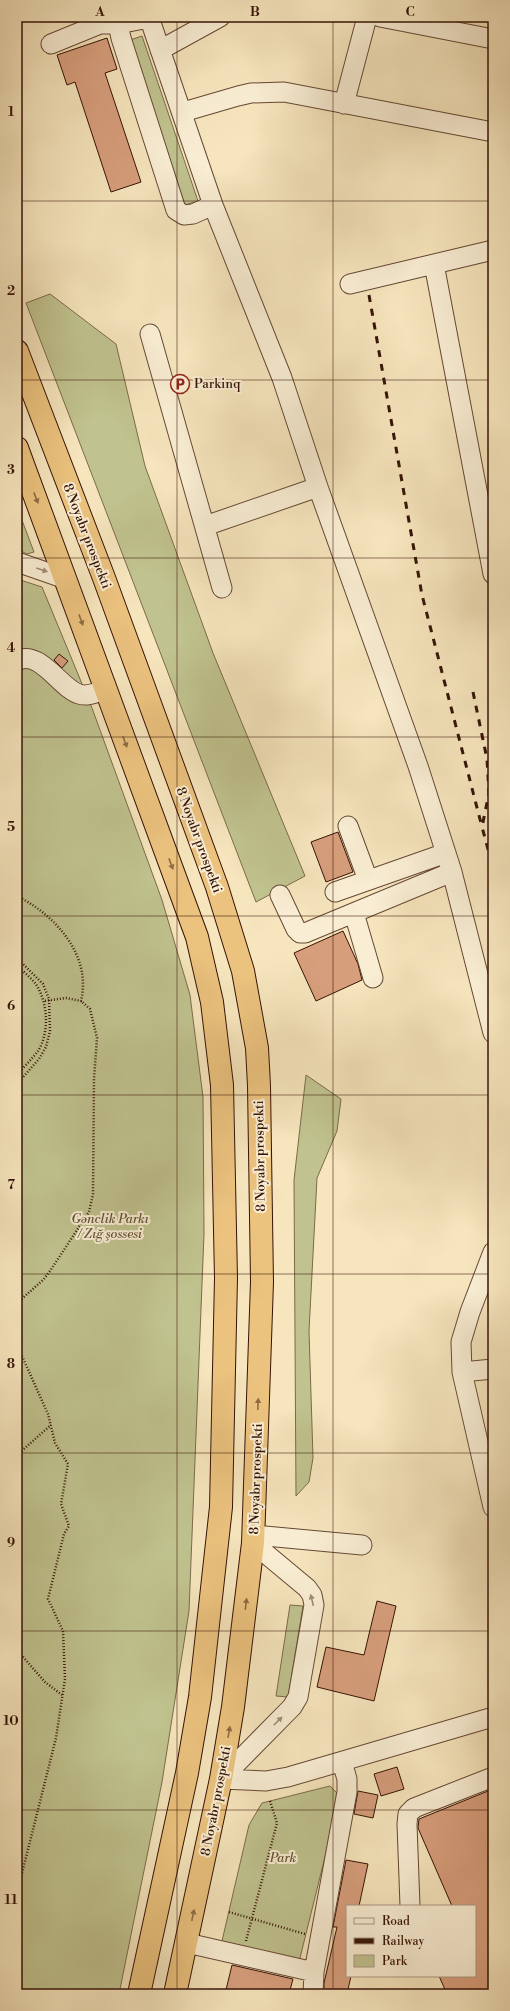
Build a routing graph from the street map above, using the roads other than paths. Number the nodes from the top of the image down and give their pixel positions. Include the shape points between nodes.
1 (149, 17) edge
2 (220, 17) edge
3 (367, 17) edge
4 (380, 17) edge
5 (118, 24) junction
6 (493, 39) edge
7 (51, 44) dead end
8 (160, 50) junction
9 (344, 104) junction
10 (183, 112) junction
11 (493, 132) edge
12 (213, 205) junction
13 (493, 250) edge
14 (434, 264) junction
15 (350, 284) dead end
16 (150, 334) dead end
17 (17, 351) edge
18 (17, 448) edge
19 (318, 487) junction
20 (205, 526) junction
21 (17, 562) edge
22 (493, 574) edge
23 (66, 578) junction
24 (222, 588) dead end
25 (17, 661) edge
26 (106, 690) junction
27 (348, 826) dead end
28 (446, 853) junction
29 (452, 872) junction
30 (368, 880) junction
31 (335, 892) dead end
32 (280, 894) dead end
33 (354, 913) junction
34 (373, 978) dead end
35 (493, 1033) edge
36 (493, 1252) edge
37 (493, 1369) edge
38 (462, 1372) junction
39 (493, 1507) edge
40 (254, 1539) junction
41 (362, 1545) dead end
42 (493, 1716) edge
43 (342, 1762) junction
44 (493, 1778) edge
45 (221, 1779) junction
46 (410, 1905) edge
47 (187, 1943) junction
48 (314, 1972) junction
49 (139, 1994) edge
50 (175, 1994) edge
51 (313, 1994) edge

1 - 5 street
1 - 8 street
2 - 8 street
3 - 9 street
4 - 6 street
5 - 7 street via 100,24
5 - 12 street via 176,210 184,215 193,214
8 - 10 street
9 - 10 street via 284,92 251,93
9 - 11 street
10 - 12 street
12 - 19 street via 282,378
13 - 14 street
14 - 15 street
14 - 22 street
16 - 20 street
40 -> 17 highway, 8 Noyabr prospekti via 262,1267 259,1086 257,1048 243,971 217,887 104,578
18 -> 23 highway
19 - 20 street
19 - 28 street via 418,766
20 - 24 street
21 -> 23 street
23 -> 26 highway
25 - 26 street via 25,658 32,660 80,695
26 -> 49 highway via 197,937 212,1002 222,1085 226,1278 221,1507 200,1697 187,1773
27 - 30 street
28 - 29 street
28 - 30 street
29 - 33 street
29 - 35 street
30 - 31 street
32 - 33 street via 300,932 305,933
33 - 34 street
36 - 38 street via 461,1342
37 - 38 street
38 - 39 street
40 - 41 street
45 -> 40 highway, 8 Noyabr prospekti
45 -> 40 street via 292,1707 298,1697 314,1605 307,1588
42 - 43 street
43 - 45 street via 288,1778 266,1781
43 - 48 street via 348,1792
44 - 46 street via 414,1808 408,1814
47 -> 45 highway, 8 Noyabr prospekti
47 - 48 street
47 - 50 highway, 8 Noyabr prospekti
48 - 51 street

